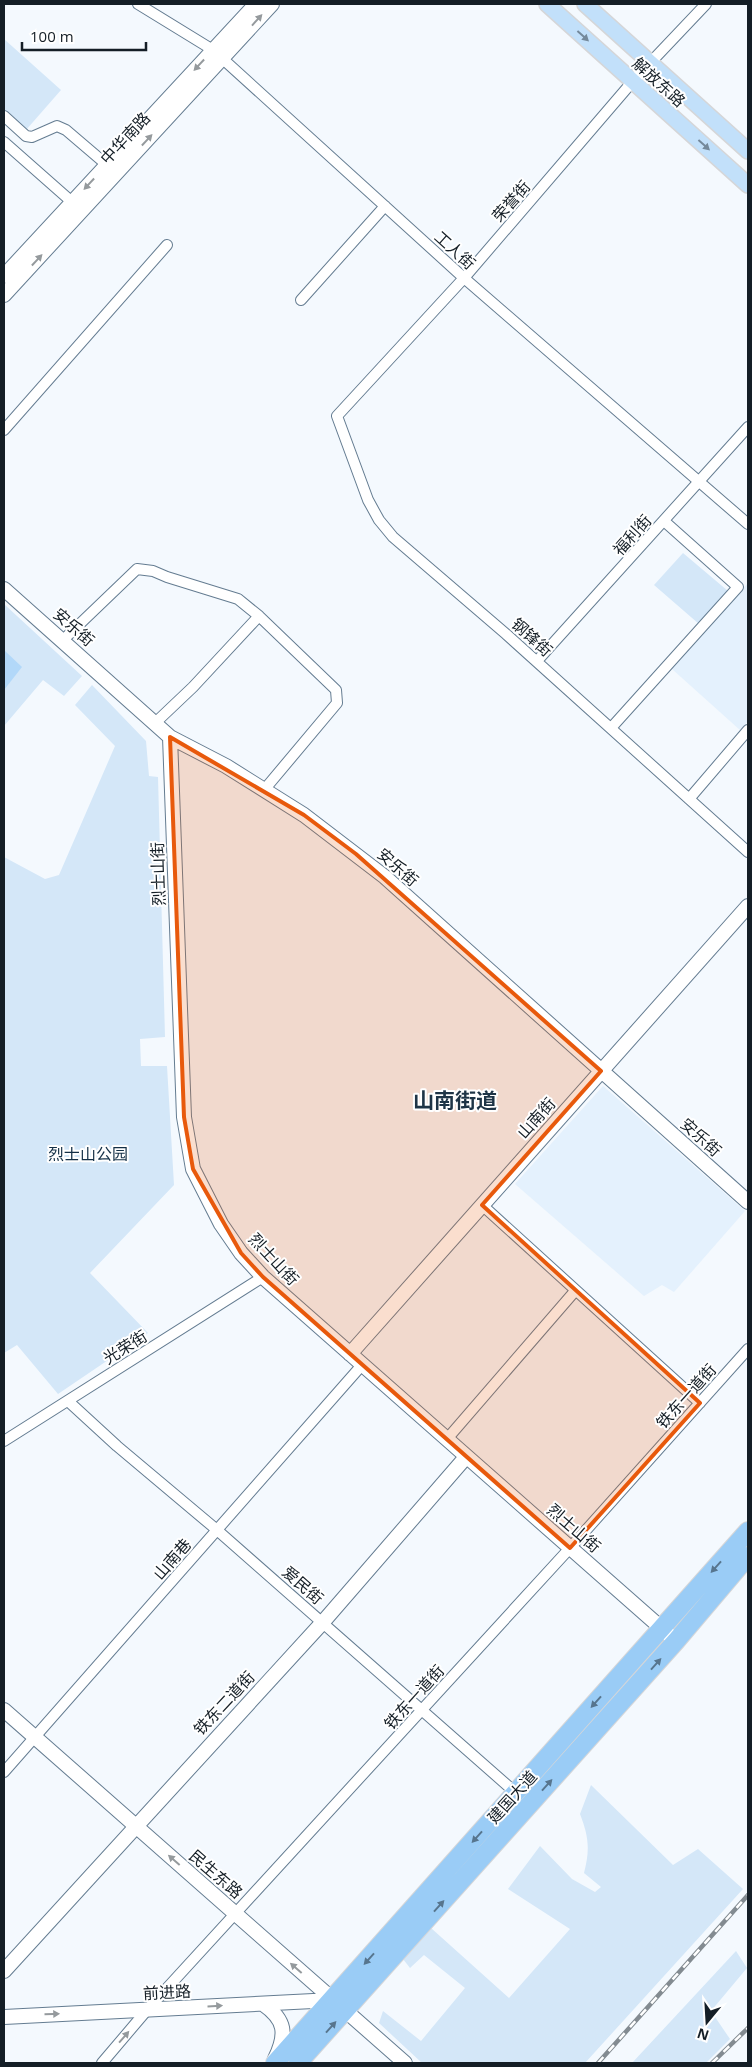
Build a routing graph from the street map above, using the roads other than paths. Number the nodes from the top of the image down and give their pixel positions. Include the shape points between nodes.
1 (138, 4) edge
2 (256, 4) edge
3 (272, 4) edge
4 (547, 4) edge
5 (585, 4) edge
6 (706, 4) edge
7 (218, 54) junction
8 (651, 64) junction
9 (633, 82) junction
10 (4, 116) edge
11 (4, 142) edge
12 (748, 151) edge
13 (106, 165) junction
14 (748, 185) edge
15 (72, 202) junction
16 (385, 206) junction
17 (166, 245) dead end
18 (4, 276) edge
19 (464, 278) junction
20 (4, 295) edge
21 (301, 300) dead end
22 (337, 416) joint
23 (748, 427) edge
24 (4, 430) edge
25 (700, 481) junction
26 (664, 521) junction
27 (748, 524) edge
28 (4, 589) edge
29 (259, 616) junction
30 (63, 640) junction
31 (537, 661) junction
32 (154, 724) junction
33 (611, 728) junction
34 (748, 730) edge
35 (170, 737) junction
36 (264, 790) junction
37 (689, 799) junction
38 (748, 852) edge
39 (748, 906) edge
40 (601, 1071) junction
41 (748, 1202) edge
42 (482, 1206) junction
43 (263, 1277) junction
44 (575, 1291) junction
45 (748, 1349) edge
46 (350, 1354) junction
47 (362, 1365) junction
48 (68, 1401) junction
49 (700, 1403) junction
50 (447, 1439) junction
51 (4, 1441) edge
52 (466, 1457) junction
53 (217, 1530) junction
54 (748, 1531) edge
55 (570, 1548) junction
56 (748, 1556) edge
57 (323, 1622) junction
58 (661, 1629) junction
59 (676, 1641) junction
60 (4, 1710) edge
61 (422, 1710) junction
62 (34, 1738) junction
63 (4, 1772) edge
64 (516, 1793) junction
65 (135, 1826) junction
66 (236, 1915) junction
67 (4, 1971) edge
68 (263, 2004) junction
69 (339, 2005) junction
70 (147, 2010) junction
71 (4, 2017) edge
72 (102, 2063) edge
73 (274, 2063) edge
74 (298, 2063) edge
75 (405, 2063) edge

1 - 7 street, 工人街
2 - 7 main road, 中华南路
7 -> 3 main road, 中华南路
4 -> 9 main road, 解放东路
5 - 8 main road, 解放东路
6 - 8 street, 荣誉街
7 -> 13 main road, 中华南路
7 - 16 street, 工人街
20 -> 7 main road, 中华南路
8 - 9 street, 荣誉街
8 - 12 main road, 解放东路
9 -> 14 main road, 解放东路
9 - 19 street, 荣誉街
10 - 13 street via 26,136 32,137 57,126 66,130
11 - 15 street
13 -> 15 main road, 中华南路
15 - 18 main road, 中华南路
16 - 19 street, 工人街
16 - 21 street
17 - 24 street
19 - 22 street, 荣誉街
19 - 25 street, 工人街
22 - 31 street, 钢锋街 via 368,500 379,520 393,537
23 - 25 street, 福利街
25 - 26 street, 福利街
25 - 27 street, 工人街
26 - 31 street, 福利街
26 - 33 street via 738,587
28 - 30 main road, 安乐街
29 - 30 street via 238,598 137,569
29 - 32 street
29 - 36 street via 336,690 337,703
30 - 32 main road, 安乐街
31 - 33 street, 钢锋街
32 - 35 main road, 安乐街
33 - 37 street, 钢锋街
34 - 37 street
35 - 36 main road, 安乐街
35 - 43 main road, 烈士山街 via 187,1143 193,1169 221,1224
36 - 40 main road, 安乐街 via 304,815 385,877
37 - 38 street, 钢锋街
39 - 40 main road, 山南街
40 - 41 main road, 安乐街
40 - 42 main road, 山南街
42 - 44 street
42 - 46 main road, 山南街
43 - 46 main road, 烈士山街
43 - 48 street, 光荣街
44 - 49 street
44 - 50 street
45 - 49 street, 铁东一道街
46 - 47 main road, 烈士山街
47 - 50 main road, 烈士山街
47 - 53 street, 山南巷
48 - 51 street, 光荣街
48 - 53 street, 爱民街
49 - 55 street, 铁东一道街
50 - 52 main road, 烈士山街
52 - 55 main road, 烈士山街
52 - 57 main road, 铁东二道街
53 - 57 street, 爱民街
53 - 62 street, 山南巷
54 -> 58 highway, 建国大道
55 - 58 main road, 烈士山街
55 - 61 street, 铁东一道街
56 - 59 highway, 建国大道
57 - 61 street, 爱民街
57 - 65 main road, 铁东二道街
58 - 59 main road, 烈士山街
58 -> 64 highway, 建国大道
69 -> 59 highway, 建国大道
60 - 62 main road, 民生东路
61 - 64 street, 爱民街
61 - 66 street, 铁东一道街
62 - 63 street, 山南巷
62 - 65 main road, 民生东路
64 -> 69 highway, 建国大道
66 -> 65 main road, 民生东路
65 - 67 main road, 铁东二道街
69 -> 66 main road, 民生东路
66 - 70 street, 铁东一道街
68 - 69 main road, 前进路
70 -> 68 main road, 前进路
68 - 73 main road via 276,2013 282,2026 283,2039
69 - 73 highway, 建国大道
74 -> 69 highway, 建国大道
69 - 75 main road, 民生东路
71 -> 70 main road, 前进路
72 -> 70 street, 铁东一道街

